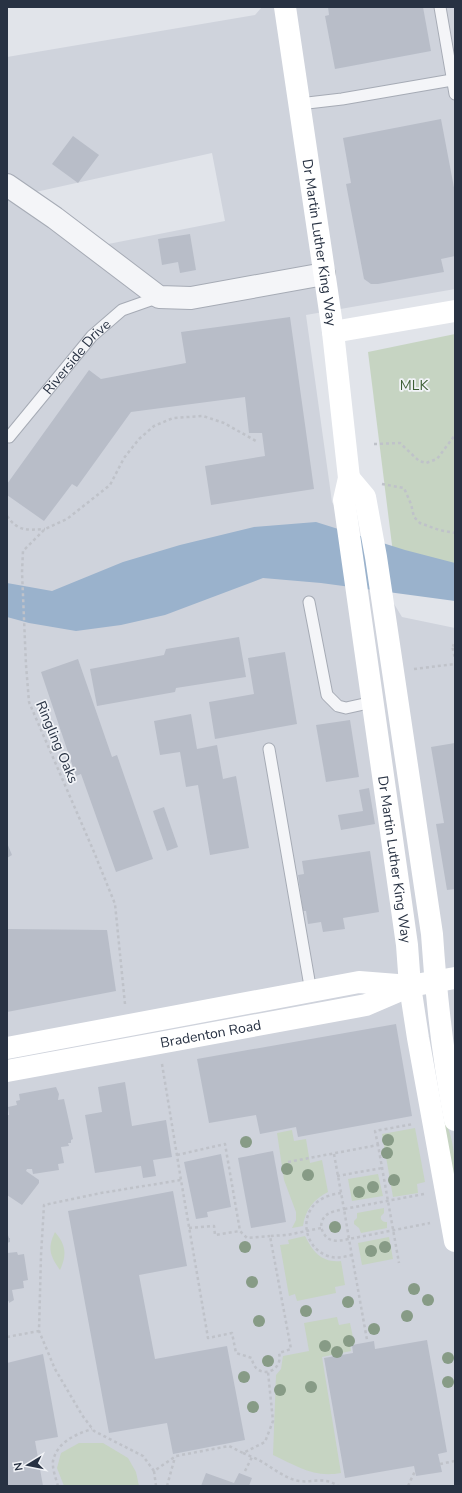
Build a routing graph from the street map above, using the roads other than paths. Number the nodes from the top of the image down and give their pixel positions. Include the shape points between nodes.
1 (285, 7) edge
2 (440, 7) edge
3 (452, 80) junction
4 (455, 94) edge
5 (300, 104) junction
6 (7, 185) edge
7 (324, 274) junction
8 (159, 297) junction
9 (455, 311) edge
10 (333, 332) junction
11 (9, 437) dead end
12 (363, 494) junction
13 (309, 602) dead end
14 (373, 702) junction
15 (269, 749) dead end
16 (445, 980) edge
17 (410, 986) junction
18 (311, 992) junction
19 (7, 1048) edge
20 (7, 1071) edge
21 (455, 1120) edge
22 (455, 1241) edge

1 - 5 street, Dr Martin Luther King Way
2 - 3 lane
3 - 4 lane
3 - 5 lane
5 - 7 street, Dr Martin Luther King Way
6 - 8 street
7 - 8 street, Riverside Drive via 191,298
7 - 10 street, Dr Martin Luther King Way
8 - 11 lane, Riverside Drive via 122,310 92,336
9 - 10 street
10 - 12 street, Dr Martin Luther King Way via 349,478
12 - 14 street, Dr Martin Luther King Way
12 - 16 street, Dr Martin Luther King Way via 376,557 432,934
13 - 14 lane via 327,695 338,706 346,708
14 - 17 street, Dr Martin Luther King Way via 407,944
15 - 18 lane
16 - 17 street, Bradenton Road
16 - 21 street, Dr Martin Luther King Way via 440,1029
17 - 18 street, Bradenton Road via 359,982
17 - 20 street, Bradenton Road via 366,1005
17 - 22 street, Dr Martin Luther King Way
18 - 19 street, Bradenton Road

